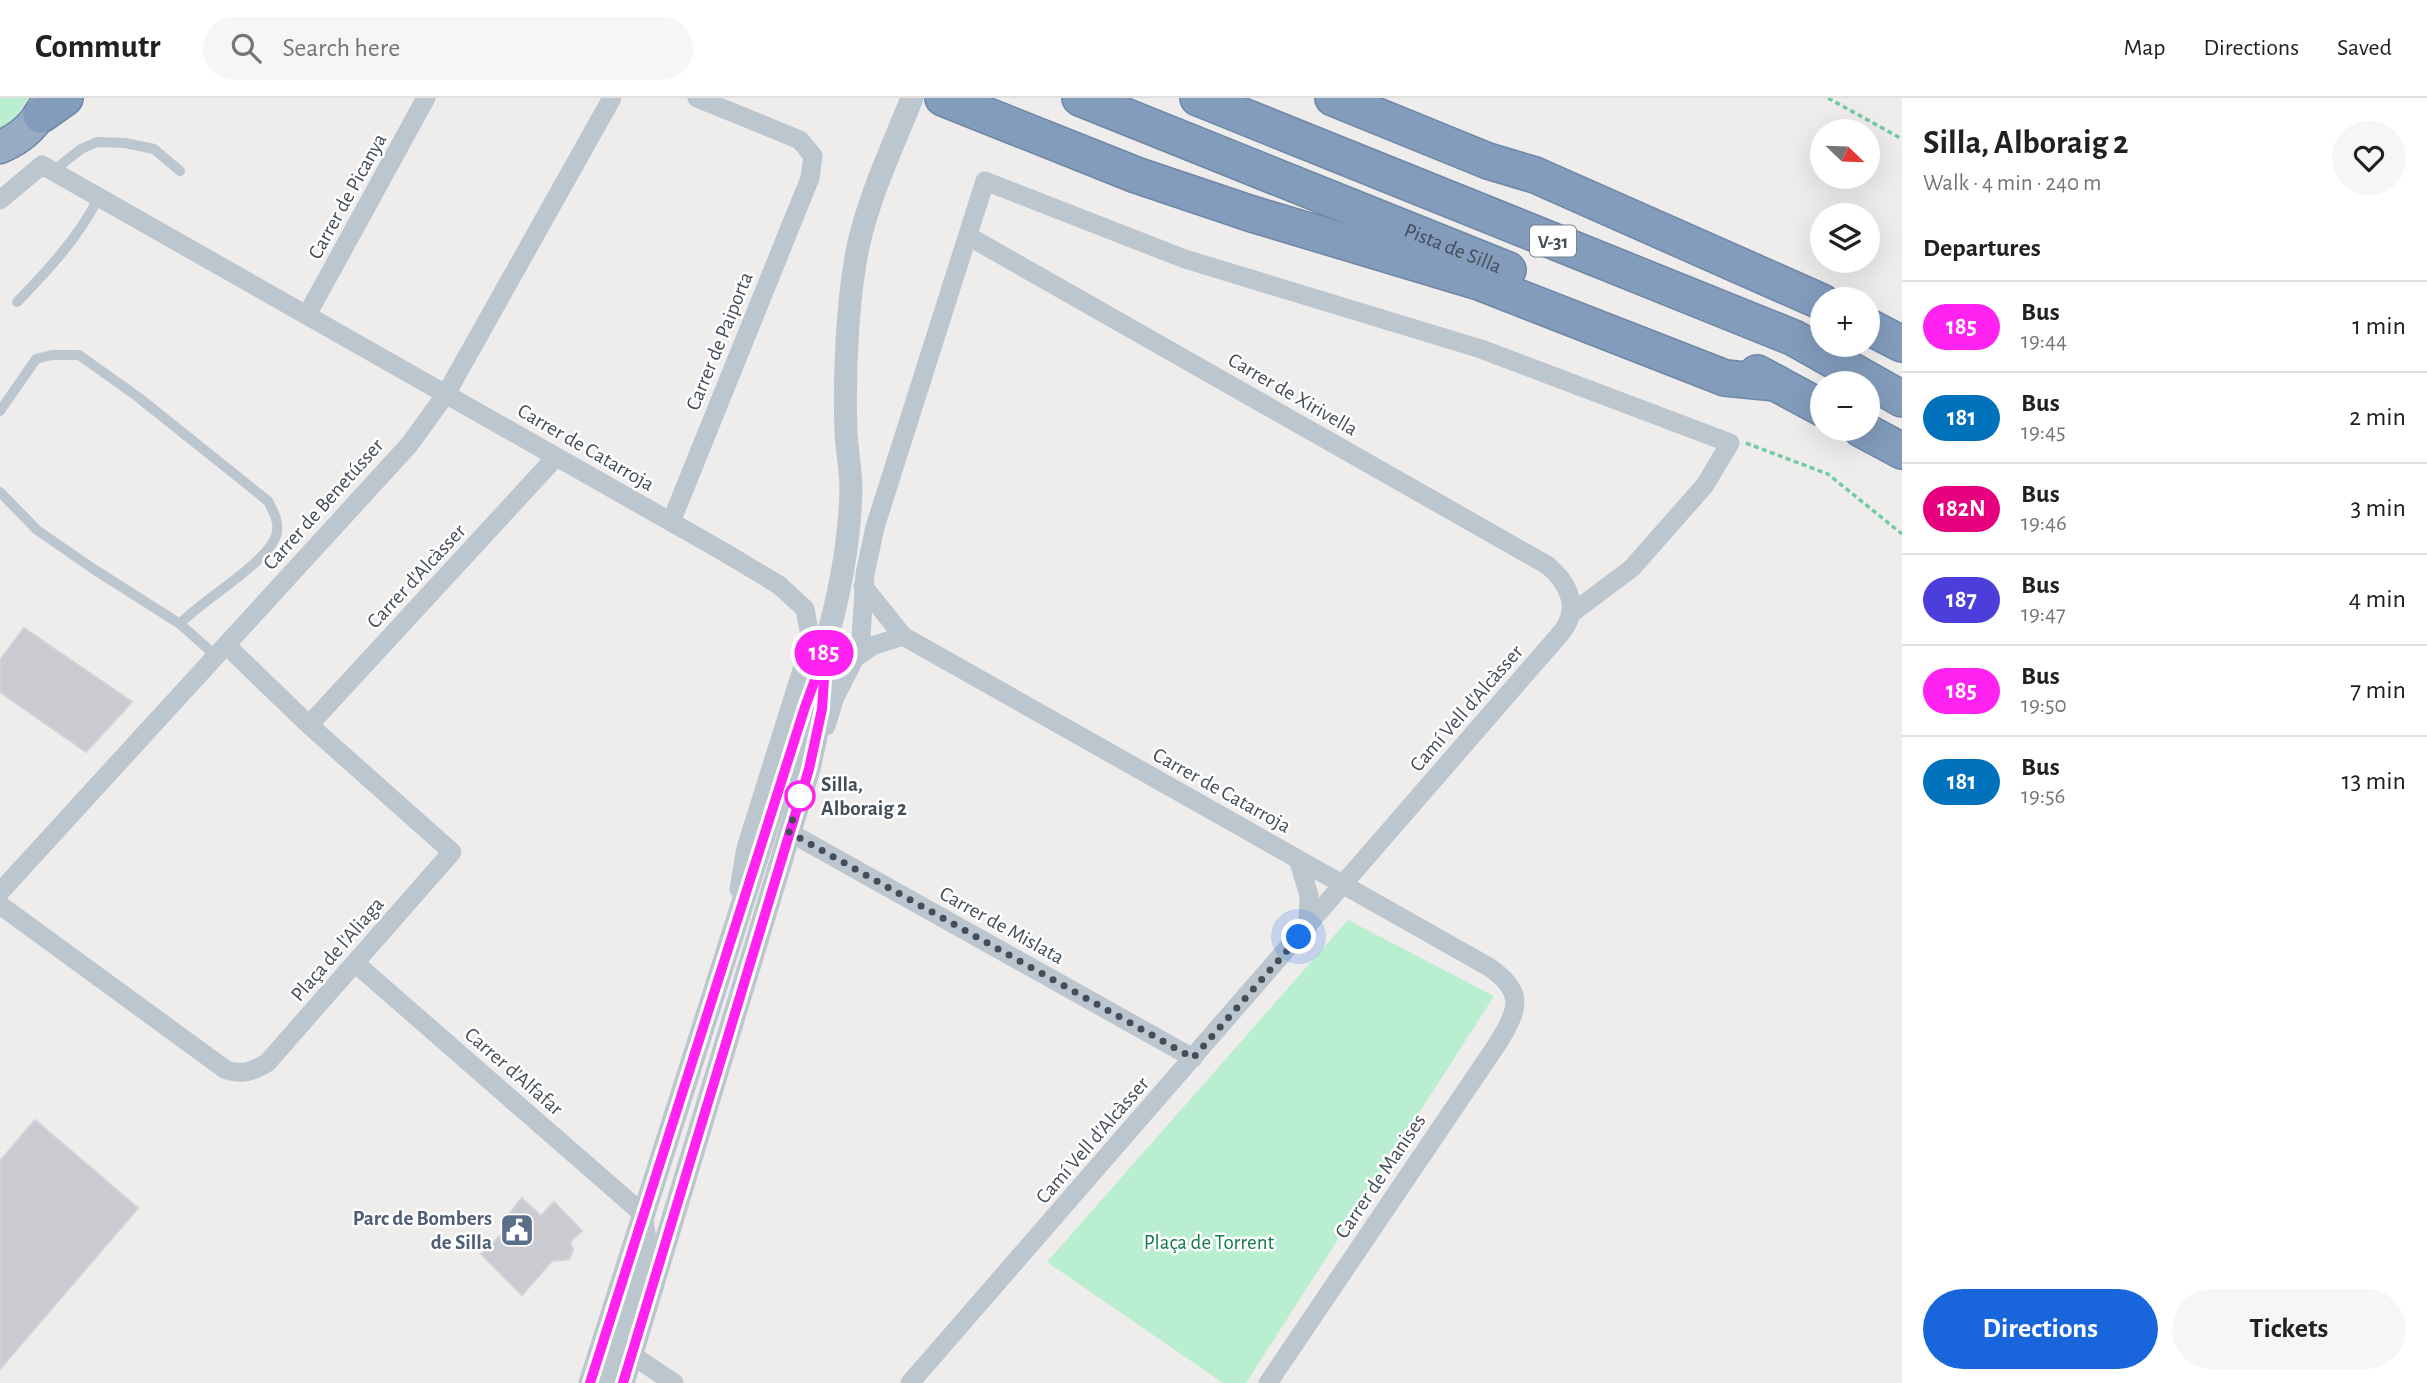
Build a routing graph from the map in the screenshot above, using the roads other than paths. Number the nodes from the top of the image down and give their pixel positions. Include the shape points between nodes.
1 (426, 98) edge
2 (612, 98) edge
3 (697, 98) edge
4 (912, 98) edge
5 (943, 98) edge
6 (1080, 98) edge
7 (1198, 98) edge
8 (1333, 98) edge
9 (1384, 98) edge
10 (52, 104) edge
11 (0, 147) edge
12 (48, 168) junction
13 (180, 171) dead end
14 (1535, 175) junction
15 (99, 197) junction
16 (0, 201) edge
17 (968, 236) junction
18 (1810, 297) edge
19 (17, 302) dead end
20 (307, 315) junction
21 (1880, 333) edge
22 (1902, 344) edge
23 (1776, 383) junction
24 (446, 394) junction
25 (1902, 399) edge
26 (1810, 401) edge
27 (0, 411) edge
28 (1880, 439) edge
29 (1902, 451) edge
30 (556, 457) junction
31 (0, 492) edge
32 (671, 522) junction
33 (863, 586) junction
34 (1572, 613) junction
35 (180, 624) junction
36 (903, 636) junction
37 (221, 650) junction
38 (826, 650) junction
39 (855, 657) junction
40 (309, 725) junction
41 (800, 796) junction
42 (789, 832) junction
43 (1298, 859) junction
44 (1344, 885) junction
45 (0, 891) edge
46 (0, 905) edge
47 (1308, 926) junction
48 (732, 938) junction
49 (355, 963) junction
50 (1513, 990) joint
51 (1193, 1058) junction
52 (643, 1214) junction
53 (632, 1355) junction
54 (590, 1383) edge
55 (609, 1383) edge
56 (623, 1383) edge
57 (674, 1383) edge
58 (910, 1383) edge
59 (1268, 1383) edge

1 - 20 street, Carrer de Picanya
2 - 24 street, Carrer de Benetússer
3 - 32 street, Carrer de Paiporta via 800,140 813,156 810,178
4 - 38 street via 858,247 846,376 851,489 846,551
5 - 23 highway via 1136,175 1479,282 1725,378
6 - 23 highway, Pista de Silla / V-31 via 1729,358
7 - 25 highway, Pista de Silla / V-31 via 1794,338
8 - 14 highway via 1488,161
9 - 14 highway via 1494,149
10 - 11 highway via 29,130
12 - 13 lane via 97,142 154,149
12 - 15 street, Carrer de Catarroja
12 - 16 street
14 - 18 highway
15 - 19 lane via 59,259
15 - 20 street, Carrer de Catarroja
17 - 33 street via 878,515
17 - 34 street, Carrer de Xirivella via 1547,565 1567,586
17 - 34 street via 985,181 1185,259 1481,349 1730,443 1705,485 1632,568
20 - 24 street, Carrer de Catarroja
21 - 22 highway
23 - 26 highway, Pista de Silla / V-31
24 - 30 street, Carrer de Catarroja
24 - 37 street, Carrer de Benetússer via 409,445
27 - 35 lane via 36,359 79,355 268,502 277,519 277,534 266,553
28 - 29 highway
30 - 32 street, Carrer de Catarroja
30 - 40 street, Carrer d'Alcàsser
31 - 35 lane via 37,530
32 - 48 street, Carrer de Catarroja via 779,585 805,609 811,641 746,848
33 - 36 street, Carrer de Catarroja
33 - 39 street via 863,625
34 - 44 street, Camí Vell d'Alcàsser via 1561,633
35 - 37 lane
36 - 39 street
36 - 43 street, Carrer de Catarroja
37 - 40 street, Plaça de l'Aliaga
37 - 45 street, Carrer de Benetússer
38 - 41 street via 822,709
38 - 48 street
39 - 41 street via 835,697
40 - 49 street, Plaça de l'Aliaga via 452,852
41 - 42 street
42 - 51 street, Carrer de Mislata
42 - 53 street
43 - 44 street, Carrer de Catarroja
43 - 47 street via 1309,895
44 - 47 street, Camí Vell d'Alcàsser
44 - 50 street, Carrer de Catarroja via 1489,967
46 - 49 street, Plaça de l'Aliaga via 226,1070 239,1074 267,1063
47 - 51 street, Camí Vell d'Alcàsser
48 - 52 street
49 - 52 street, Carrer d'Alfafar
50 - 59 street, Carrer de Manises via 1515,1008 1507,1029
51 - 58 street, Camí Vell d'Alcàsser
52 - 54 street
52 - 55 street via 648,1246
53 - 56 street
53 - 57 street

